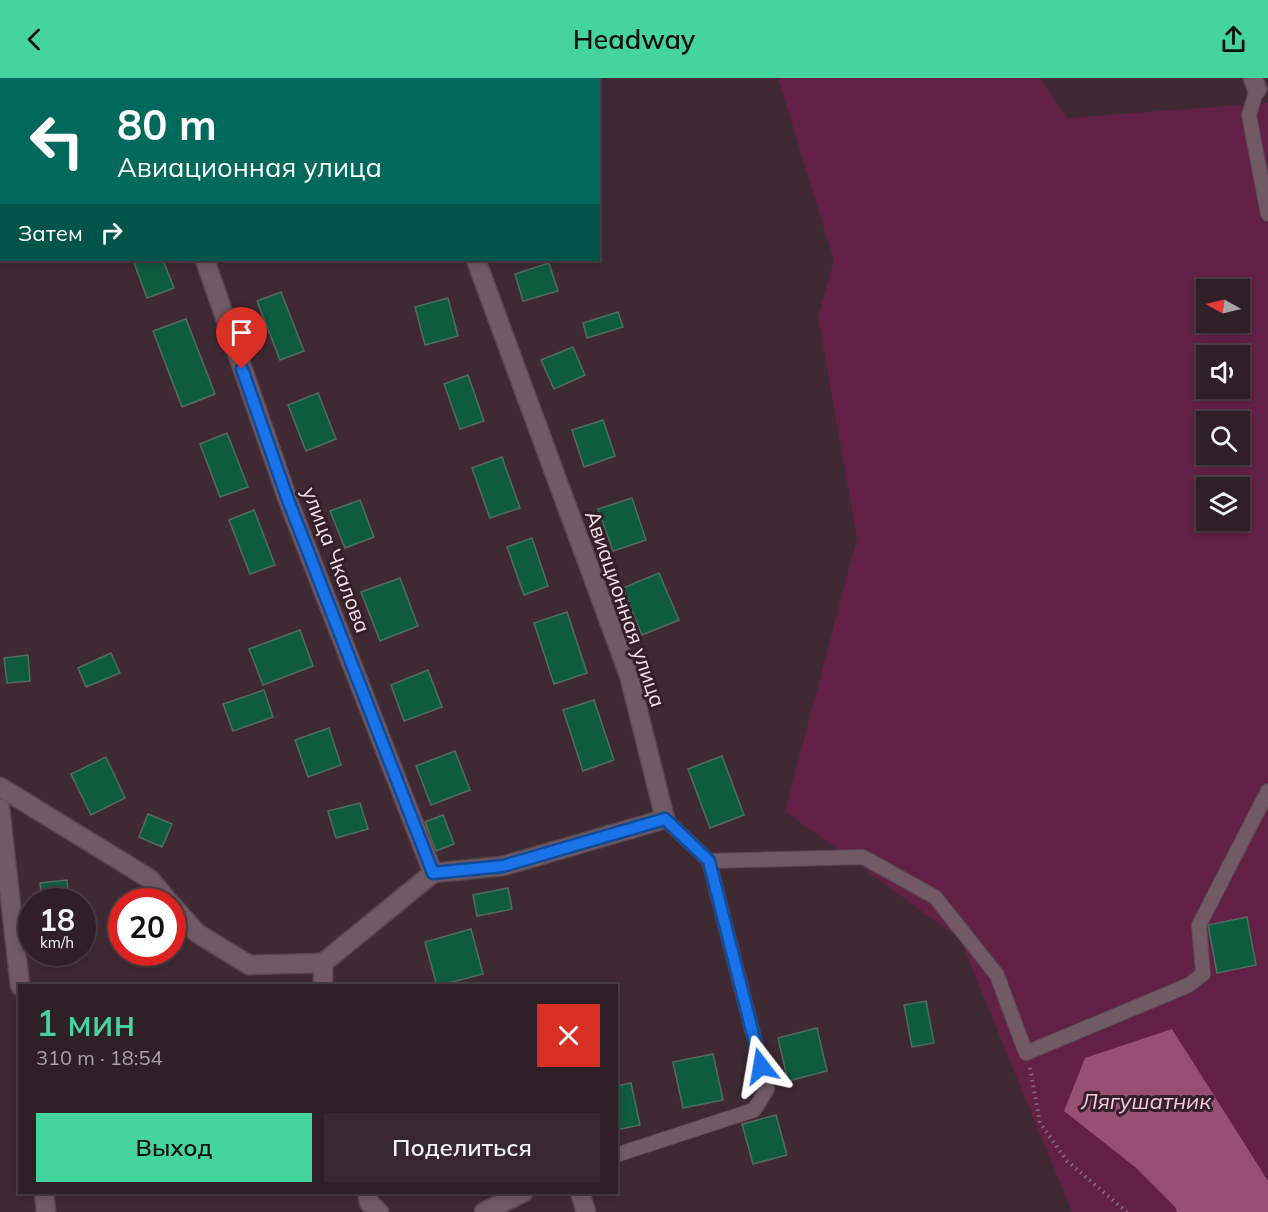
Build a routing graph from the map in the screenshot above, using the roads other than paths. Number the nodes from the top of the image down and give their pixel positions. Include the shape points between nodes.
1 (1255, 84) edge
2 (1268, 214) edge
3 (205, 261) edge
4 (476, 261) edge
5 (0, 787) edge
6 (1268, 791) edge
7 (0, 808) edge
8 (665, 819) junction
9 (709, 861) junction
10 (433, 873) junction
11 (158, 888) edge
12 (186, 921) edge
13 (323, 963) junction
14 (20, 984) edge
15 (323, 984) edge
16 (618, 1154) edge
17 (44, 1194) edge
18 (520, 1194) edge
19 (581, 1194) edge
20 (46, 1212) edge
21 (484, 1212) edge
22 (586, 1212) edge

1 - 2 lane via 1249,115
3 - 10 street, улица Чкалова via 288,500
4 - 8 street, Авиационная улица via 629,675
5 - 11 street via 150,879
6 - 9 lane via 1199,925 1203,974 1189,985 1026,1053 997,975 934,897 863,857
7 - 14 street
8 - 9 lane
8 - 10 street via 503,866
9 - 16 lane via 767,1089 754,1110
10 - 13 street
12 - 13 street via 197,933 249,965
13 - 15 street
17 - 20 street
18 - 21 street
19 - 22 street

